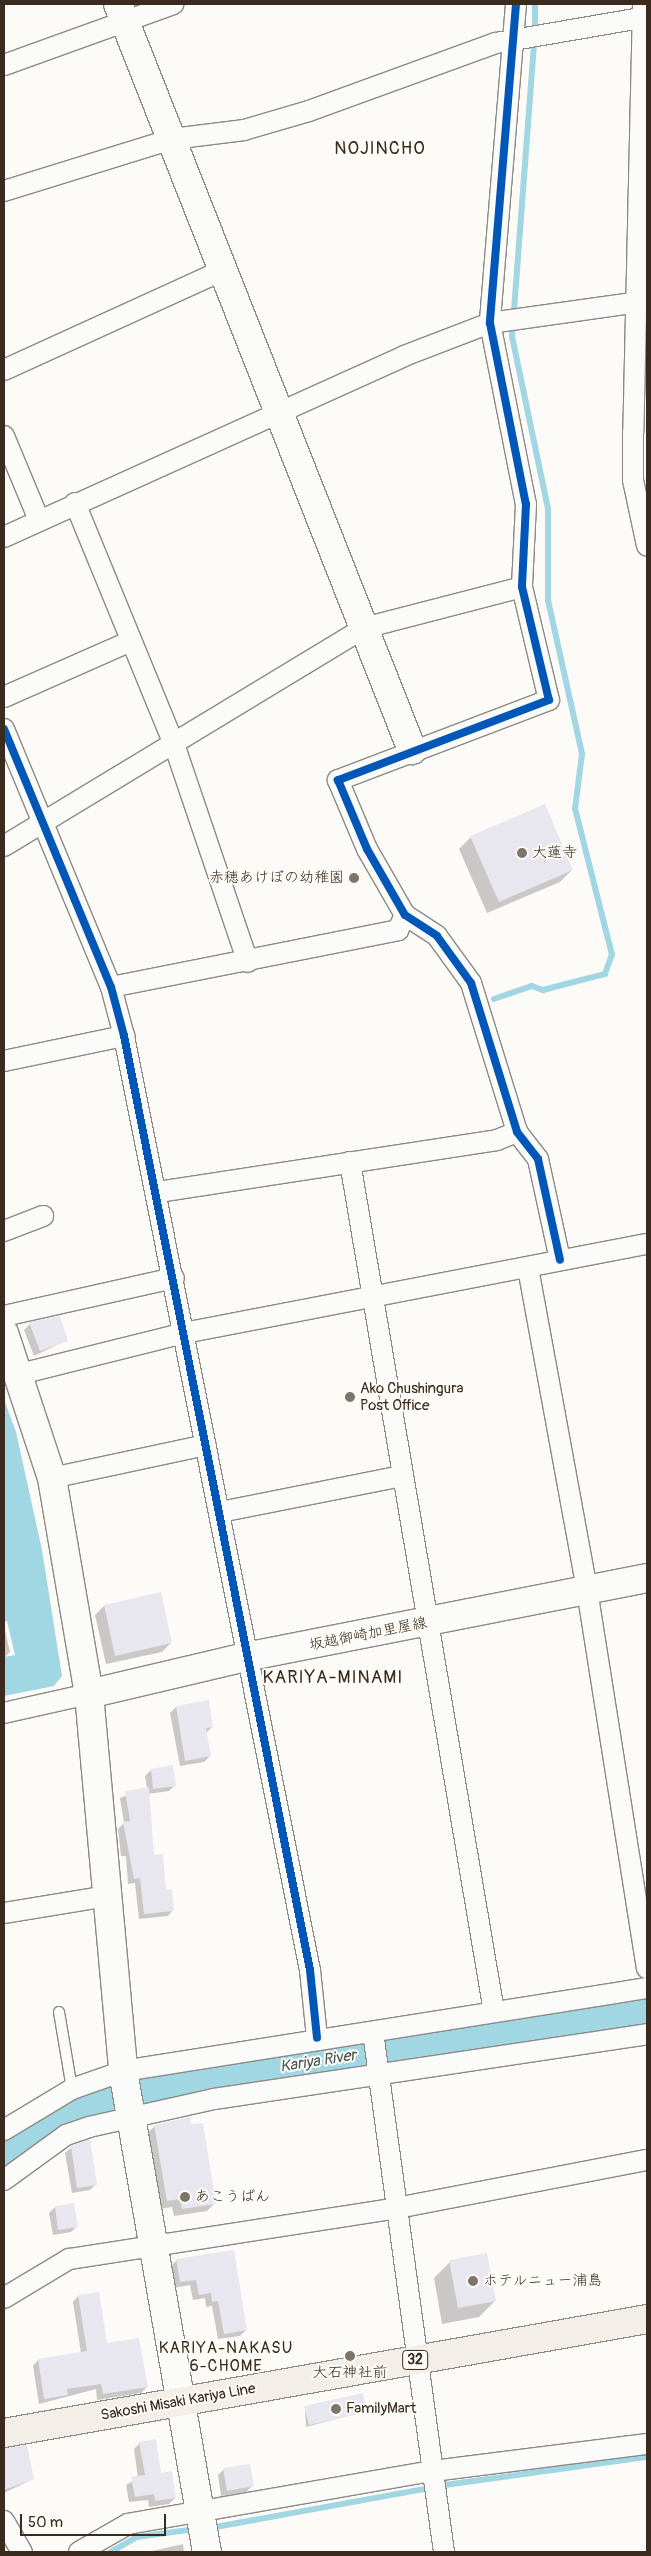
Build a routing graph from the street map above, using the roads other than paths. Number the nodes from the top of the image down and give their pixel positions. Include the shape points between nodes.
1 (173, 4) edge
2 (516, 4) edge
3 (644, 13) edge
4 (122, 14) edge
5 (515, 41) junction
6 (4, 65) edge
7 (172, 139) junction
8 (4, 191) edge
9 (223, 270) junction
10 (640, 302) edge
11 (490, 322) junction
12 (4, 370) edge
13 (280, 414) junction
14 (4, 436) edge
15 (75, 503) junction
16 (40, 520) junction
17 (4, 537) edge
18 (647, 546) edge
19 (522, 587) junction
20 (364, 628) junction
21 (131, 641) junction
22 (4, 697) edge
23 (4, 728) edge
24 (174, 744) junction
25 (412, 750) junction
26 (42, 823) junction
27 (4, 846) edge
28 (405, 915) junction
29 (248, 962) junction
30 (111, 987) junction
31 (124, 1036) junction
32 (4, 1061) edge
33 (517, 1132) junction
34 (350, 1162) junction
35 (158, 1192) junction
36 (43, 1216) dead end
37 (4, 1231) edge
38 (647, 1244) edge
39 (560, 1260) junction
40 (528, 1268) junction
41 (174, 1278) junction
42 (372, 1299) junction
43 (4, 1316) edge
44 (4, 1333) edge
45 (184, 1333) junction
46 (20, 1374) junction
47 (206, 1445) junction
48 (401, 1476) junction
49 (52, 1478) junction
50 (220, 1512) junction
51 (647, 1578) edge
52 (587, 1590) junction
53 (427, 1622) junction
54 (250, 1656) junction
55 (89, 1694) junction
56 (4, 1713) edge
57 (108, 1896) junction
58 (4, 1913) edge
59 (647, 1968) edge
60 (647, 1988) edge
61 (59, 2012) dead end
62 (494, 2012) junction
63 (373, 2032) junction
64 (647, 2034) edge
65 (316, 2038) junction
66 (124, 2074) junction
67 (379, 2077) junction
68 (72, 2089) junction
69 (130, 2114) junction
70 (4, 2130) edge
71 (647, 2160) edge
72 (4, 2180) edge
73 (397, 2208) junction
74 (153, 2248) junction
75 (4, 2298) edge
76 (647, 2319) edge
77 (416, 2359) junction
78 (182, 2400) junction
79 (4, 2433) edge
80 (647, 2444) edge
81 (433, 2471) junction
82 (4, 2521) edge
83 (203, 2529) edge
84 (22, 2552) edge
85 (79, 2552) edge
86 (444, 2552) edge

1 - 4 street
2 - 5 street
3 - 5 street
3 - 10 street
4 - 6 street
4 - 7 street
5 - 7 street via 496,43 244,130
5 - 11 street
7 - 8 street
7 - 9 street
9 - 12 street
9 - 13 street
10 - 11 street
10 - 18 street via 633,480
11 - 13 street
11 - 19 street via 526,504
13 - 15 street
13 - 20 street
14 - 16 street
15 - 16 street
15 - 21 street
16 - 17 street
19 - 20 street
19 - 25 street via 549,700
20 - 24 street
20 - 25 street
21 - 22 street
21 - 24 street
23 - 26 street
24 - 26 street
24 - 29 street
25 - 28 street via 338,780 368,849
26 - 27 street
26 - 30 street
28 - 29 street via 398,930
28 - 33 street via 437,936 471,983
29 - 30 street
30 - 31 street
31 - 32 street
31 - 35 street
33 - 34 street via 497,1140
33 - 39 street via 538,1159
34 - 35 street
34 - 42 street
35 - 41 street
36 - 37 street
38 - 39 street
39 - 40 street
40 - 42 street
40 - 52 street
41 - 43 street
41 - 45 street
42 - 45 street
42 - 48 street
44 - 46 street
45 - 46 street
45 - 47 street
46 - 49 street
47 - 49 street
47 - 50 street
48 - 50 street
48 - 53 street
49 - 55 street
50 - 54 street
51 - 52 street, 坂越御崎加里屋線
52 - 53 street, 坂越御崎加里屋線
52 - 59 street
53 - 54 street, 坂越御崎加里屋線
53 - 62 street
54 - 55 street, 坂越御崎加里屋線
54 - 65 street via 310,1970
55 - 56 street
55 - 57 street
57 - 58 street
57 - 66 street
60 - 62 street
61 - 68 lane
62 - 63 street
63 - 65 street
63 - 67 street
64 - 67 street
65 - 66 street
66 - 68 street
66 - 69 street
67 - 69 street
67 - 73 street
68 - 70 street
69 - 72 street via 66,2135
69 - 74 street
71 - 73 street
73 - 74 street
73 - 77 street
74 - 75 street via 69,2259
74 - 78 street
76 - 77 main road, Sakoshi Misaki Kariya Line / 32
77 - 78 main road, Sakoshi Misaki Kariya Line / 32
77 - 81 street
78 - 79 main road, Sakoshi Misaki Kariya Line / 32
78 - 83 street
80 - 81 street
81 - 83 street
81 - 86 street
82 - 84 street
83 - 85 street via 128,2524

